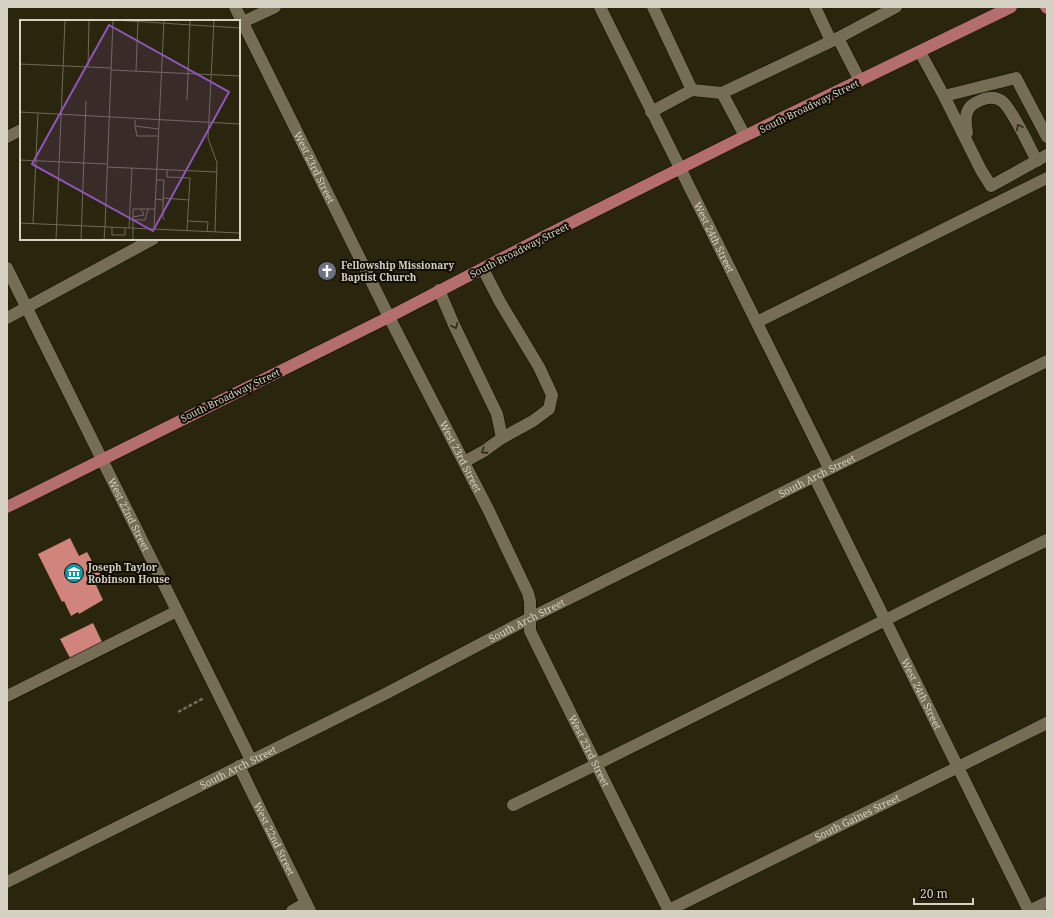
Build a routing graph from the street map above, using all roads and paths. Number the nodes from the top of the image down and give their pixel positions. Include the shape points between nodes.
1 (235, 7) edge
2 (275, 7) edge
3 (600, 7) edge
4 (653, 7) edge
5 (815, 7) edge
6 (896, 7) edge
7 (1012, 7) edge
8 (240, 20) edge
9 (241, 23) edge
10 (835, 39) junction
11 (920, 52) junction
12 (860, 81) junction
13 (692, 90) junction
14 (722, 93) junction
15 (944, 96) junction
16 (651, 112) junction
17 (20, 130) edge
18 (745, 136) junction
19 (7, 137) edge
20 (1047, 137) edge
21 (1042, 158) edge
22 (680, 170) junction
23 (981, 170) junction
24 (1047, 178) edge
25 (991, 186) junction
26 (1000, 202) junction
27 (151, 240) edge
28 (7, 268) edge
29 (483, 269) junction
30 (439, 290) junction
31 (26, 308) junction
32 (388, 317) junction
33 (7, 318) edge
34 (757, 322) junction
35 (1047, 361) edge
36 (502, 438) junction
37 (103, 459) junction
38 (464, 462) junction
39 (829, 468) junction
40 (814, 476) junction
41 (7, 507) edge
42 (1047, 540) edge
43 (177, 611) junction
44 (530, 618) junction
45 (884, 619) junction
46 (7, 696) edge
47 (205, 698) dead end
48 (178, 712) dead end
49 (1047, 723) edge
50 (251, 760) junction
51 (597, 765) junction
52 (239, 766) junction
53 (958, 768) junction
54 (513, 805) dead end
55 (7, 882) edge
56 (1047, 902) edge
57 (308, 907) edge
58 (292, 911) edge
59 (668, 911) edge
60 (1029, 911) edge

1 - 8 street, West 23rd Street
2 - 9 street
3 - 16 street, West 24th Street
4 - 13 street
5 - 10 street
6 - 10 street
7 - 11 main road, South Broadway Street
9 - 32 street, West 23rd Street
10 - 12 street
10 - 14 street
11 - 12 main road, South Broadway Street
11 - 15 street
12 - 18 main road, South Broadway Street
13 - 14 street
13 - 16 street
14 - 18 street
15 - 20 street via 1016,78
15 - 23 street
16 - 22 street, West 24th Street
17 - 19 street
18 - 22 main road, South Broadway Street
21 -> 23 street via 1003,102 991,97 983,98 972,104 965,118 967,134 980,160
21 - 25 street
22 - 29 main road, South Broadway Street
22 - 34 street, West 24th Street
23 - 25 street
24 - 26 street
25 - 26 street
26 - 34 street
27 - 31 street
28 - 31 street, West 22nd Street
29 - 30 main road, South Broadway Street
29 - 36 street via 552,394 549,409
30 - 32 main road, South Broadway Street
30 -> 36 street via 497,414
31 - 33 street
31 - 37 street, West 22nd Street
32 - 37 main road, South Broadway Street
32 - 38 street, West 23rd Street
34 - 39 street, West 24th Street
35 - 39 street, South Arch Street
36 -> 38 street
37 - 41 main road, South Broadway Street
37 - 43 street, West 22nd Street
38 - 44 street, West 23rd Street via 528,593
39 - 40 street, South Arch Street
40 - 44 street, South Arch Street
40 - 45 street, West 24th Street
42 - 45 street
43 - 46 street
43 - 50 street, West 22nd Street
44 - 50 street, South Arch Street
44 - 51 street, West 23rd Street via 530,631
45 - 51 street
45 - 53 street, West 24th Street
47 - 48 path
49 - 53 street, South Gaines Street
50 - 52 street, South Arch Street
51 - 54 street
51 - 59 street, West 23rd Street
52 - 55 street, South Arch Street
52 - 57 street, West 22nd Street
53 - 59 street, South Gaines Street
53 - 60 street, West 24th Street
56 - 60 street
57 - 58 street

